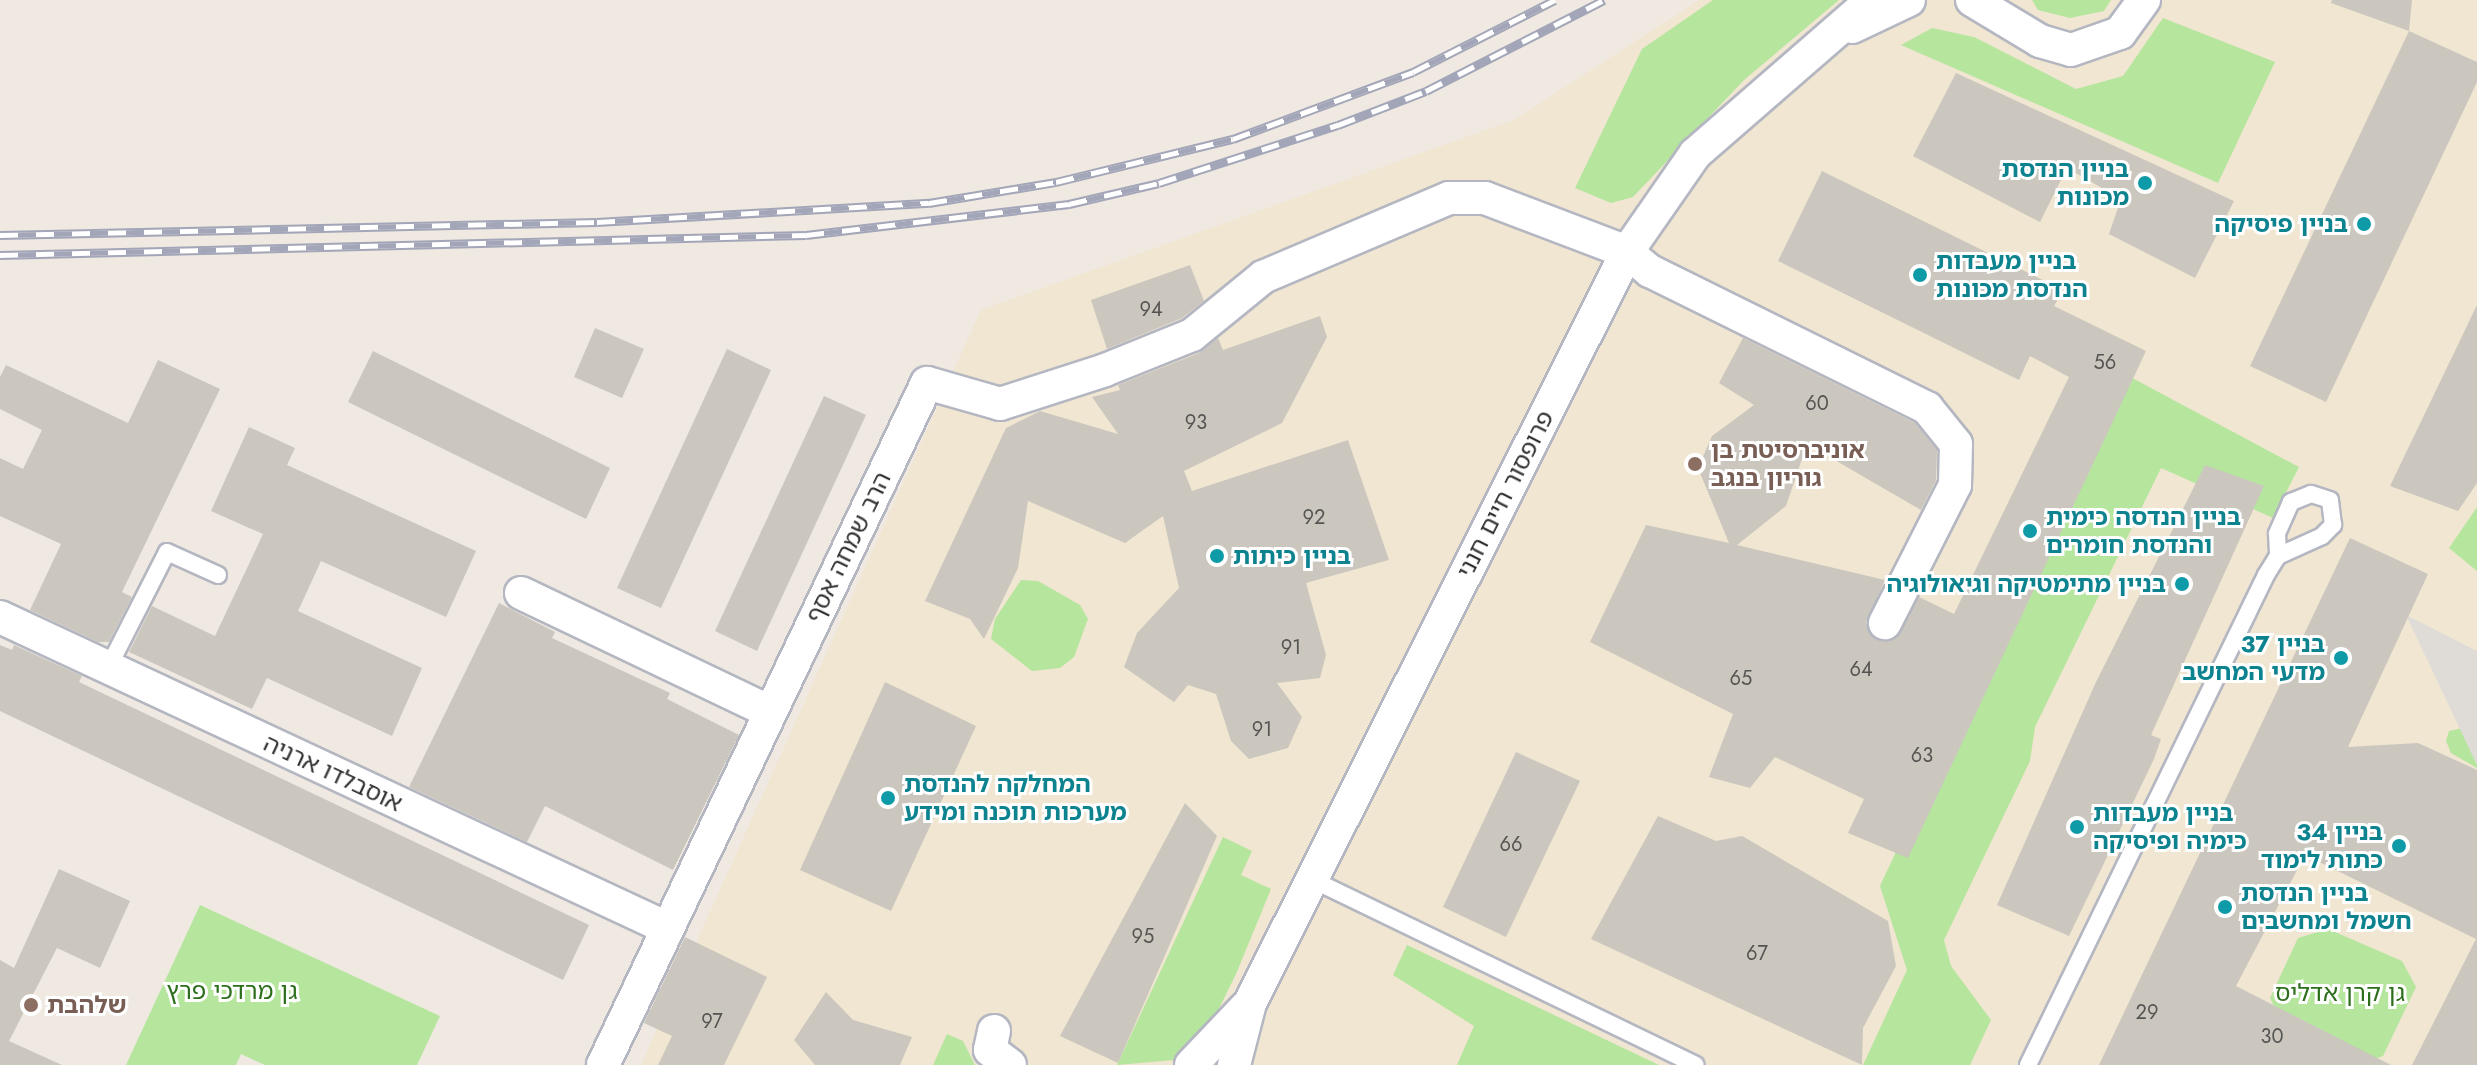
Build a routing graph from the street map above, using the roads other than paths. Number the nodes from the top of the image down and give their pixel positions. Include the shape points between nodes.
1 (1872, 0) edge
2 (1909, 0) edge
3 (1972, 0) edge
4 (2003, 0) edge
5 (2144, 0) edge
6 (2023, 28) junction
7 (1831, 37) junction
8 (1627, 252) junction
9 (2278, 556) dead end
10 (218, 575) dead end
11 (521, 593) dead end
12 (0, 617) edge
13 (1885, 623) dead end
14 (108, 668) junction
15 (770, 712) junction
16 (1311, 879) junction
17 (667, 928) junction
18 (1250, 1003) junction
19 (994, 1031) dead end
20 (603, 1065) edge
21 (1010, 1065) edge
22 (1191, 1065) edge
23 (1234, 1065) edge
24 (1695, 1065) edge
25 (2028, 1065) edge

1 - 7 street, פרופסור חיים חנני
2 - 7 street, פרופסור חיים חנני
3 - 6 street
4 - 6 street
5 - 6 street via 2120,33 2097,46 2071,50
7 - 8 street, פרופסור חיים חנני via 1695,154
8 - 13 street via 1650,271 1927,408 1956,444 1955,485
8 - 15 street, הרב שמחה אסף via 1485,198 1449,198 1263,277 1192,335 1105,370 1000,404 927,383
8 - 16 street, פרופסור חיים חנני
9 - 25 lane
10 - 14 lane via 167,552
11 - 15 street
12 - 14 street, אוסבלדו ארניה
14 - 17 street, אוסבלדו ארניה
15 - 17 street, הרב שמחה אסף
16 - 18 street, פרופסור חיים חנני
16 - 24 lane
17 - 20 street, הרב שמחה אסף
18 - 22 street, פרופסור חיים חנני
18 - 23 street, פרופסור חיים חנני
19 - 21 street via 990,1050

